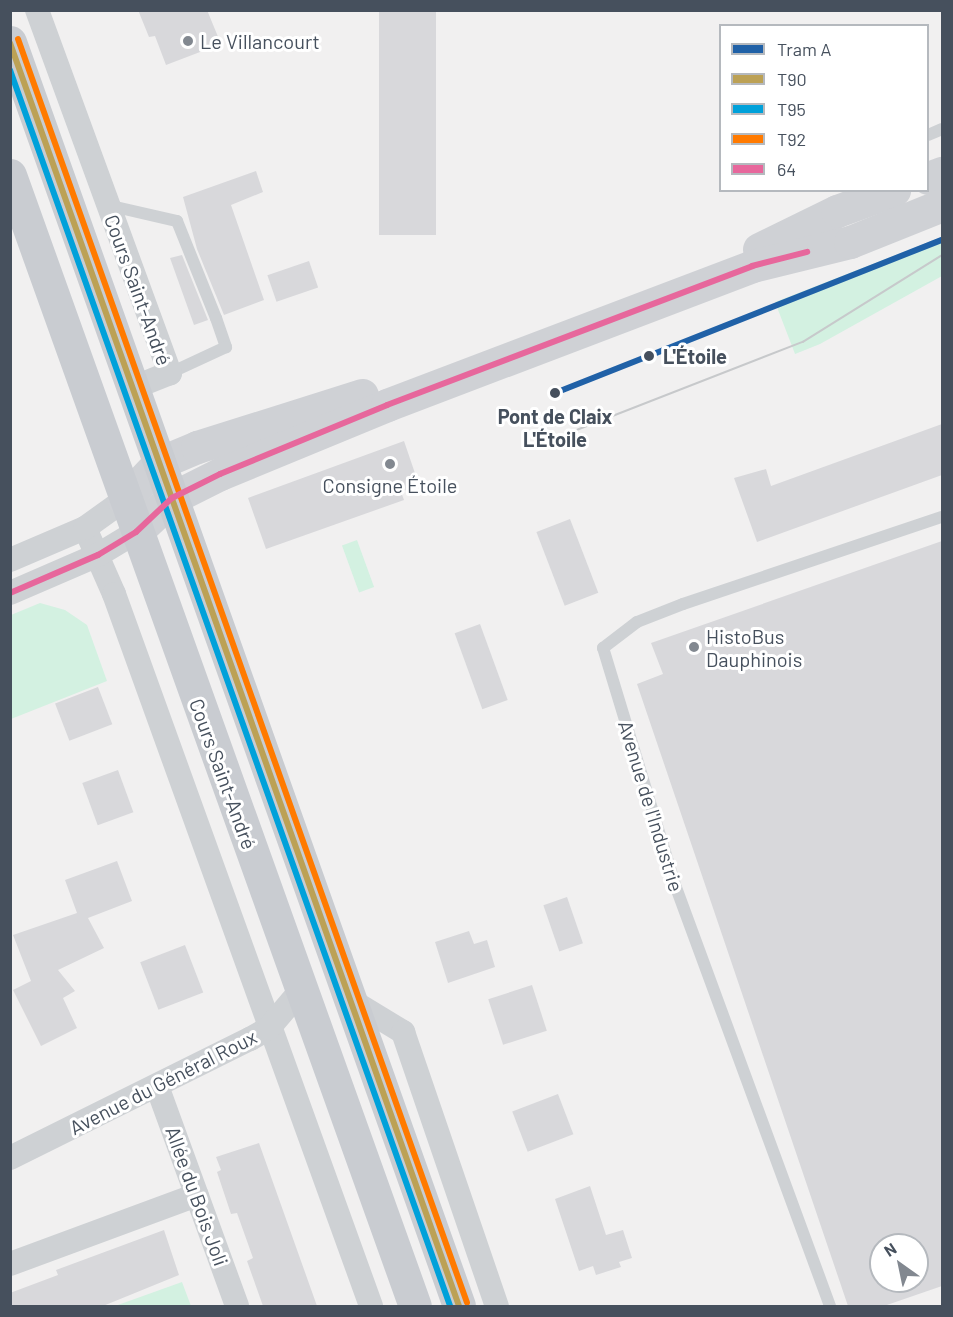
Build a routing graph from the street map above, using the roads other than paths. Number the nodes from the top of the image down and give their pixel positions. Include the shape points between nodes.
1 (37, 10) edge
2 (10, 42) edge
3 (10, 176) edge
4 (64, 191) junction
5 (890, 192) edge
6 (106, 205) junction
7 (942, 205) edge
8 (22, 236) edge
9 (804, 241) junction
10 (170, 373) junction
11 (133, 388) junction
12 (159, 463) junction
13 (172, 498) junction
14 (124, 500) junction
15 (942, 517) edge
16 (85, 528) junction
17 (136, 532) junction
18 (98, 555) junction
19 (10, 560) edge
20 (10, 593) edge
21 (302, 989) junction
22 (347, 998) junction
23 (269, 1028) junction
24 (158, 1086) junction
25 (392, 1122) junction
26 (442, 1153) junction
27 (10, 1158) edge
28 (197, 1195) junction
29 (10, 1264) edge
30 (237, 1306) edge
31 (371, 1306) edge
32 (415, 1306) edge
33 (459, 1306) edge
34 (497, 1306) edge
35 (830, 1306) edge

1 - 6 street, Cours Saint-André
2 - 4 main road, Cours Saint-André
3 - 8 main road, Cours Saint-André
4 - 6 street, Cours Saint-André
4 - 11 main road, Cours Saint-André
5 - 9 main road
6 - 10 street, Cours Saint-André
6 - 10 lane via 177,221 191,251 226,347
7 - 9 main road via 850,242
8 - 14 main road, Cours Saint-André via 92,398
9 - 12 main road via 748,255 411,380 233,434
9 - 13 main road via 752,266 387,405
10 - 11 street, Cours Saint-André
11 - 12 main road, Cours Saint-André
12 - 13 main road, Cours Saint-André
12 - 14 main road
13 - 17 main road
13 - 22 main road, Cours Saint-André
14 - 16 street
14 - 17 main road, Cours Saint-André
15 - 35 lane, Avenue de l'Industrie via 683,604 637,622 603,648 676,888
16 - 18 street
16 - 19 street
17 - 18 street
17 - 21 main road, Cours Saint-André
18 - 20 street
18 - 23 street
21 - 23 street, Avenue du Général Roux
21 - 32 main road, Cours Saint-André
22 - 25 main road, Cours Saint-André
22 - 26 street via 403,1032
23 - 24 street, Avenue du Général Roux
23 - 31 street
24 - 27 street, Avenue du Général Roux
24 - 28 street, Allée du Bois Joli
25 - 26 street
25 - 33 main road, Cours Saint-André
26 - 34 street
28 - 29 street
28 - 30 street, Allée du Bois Joli

